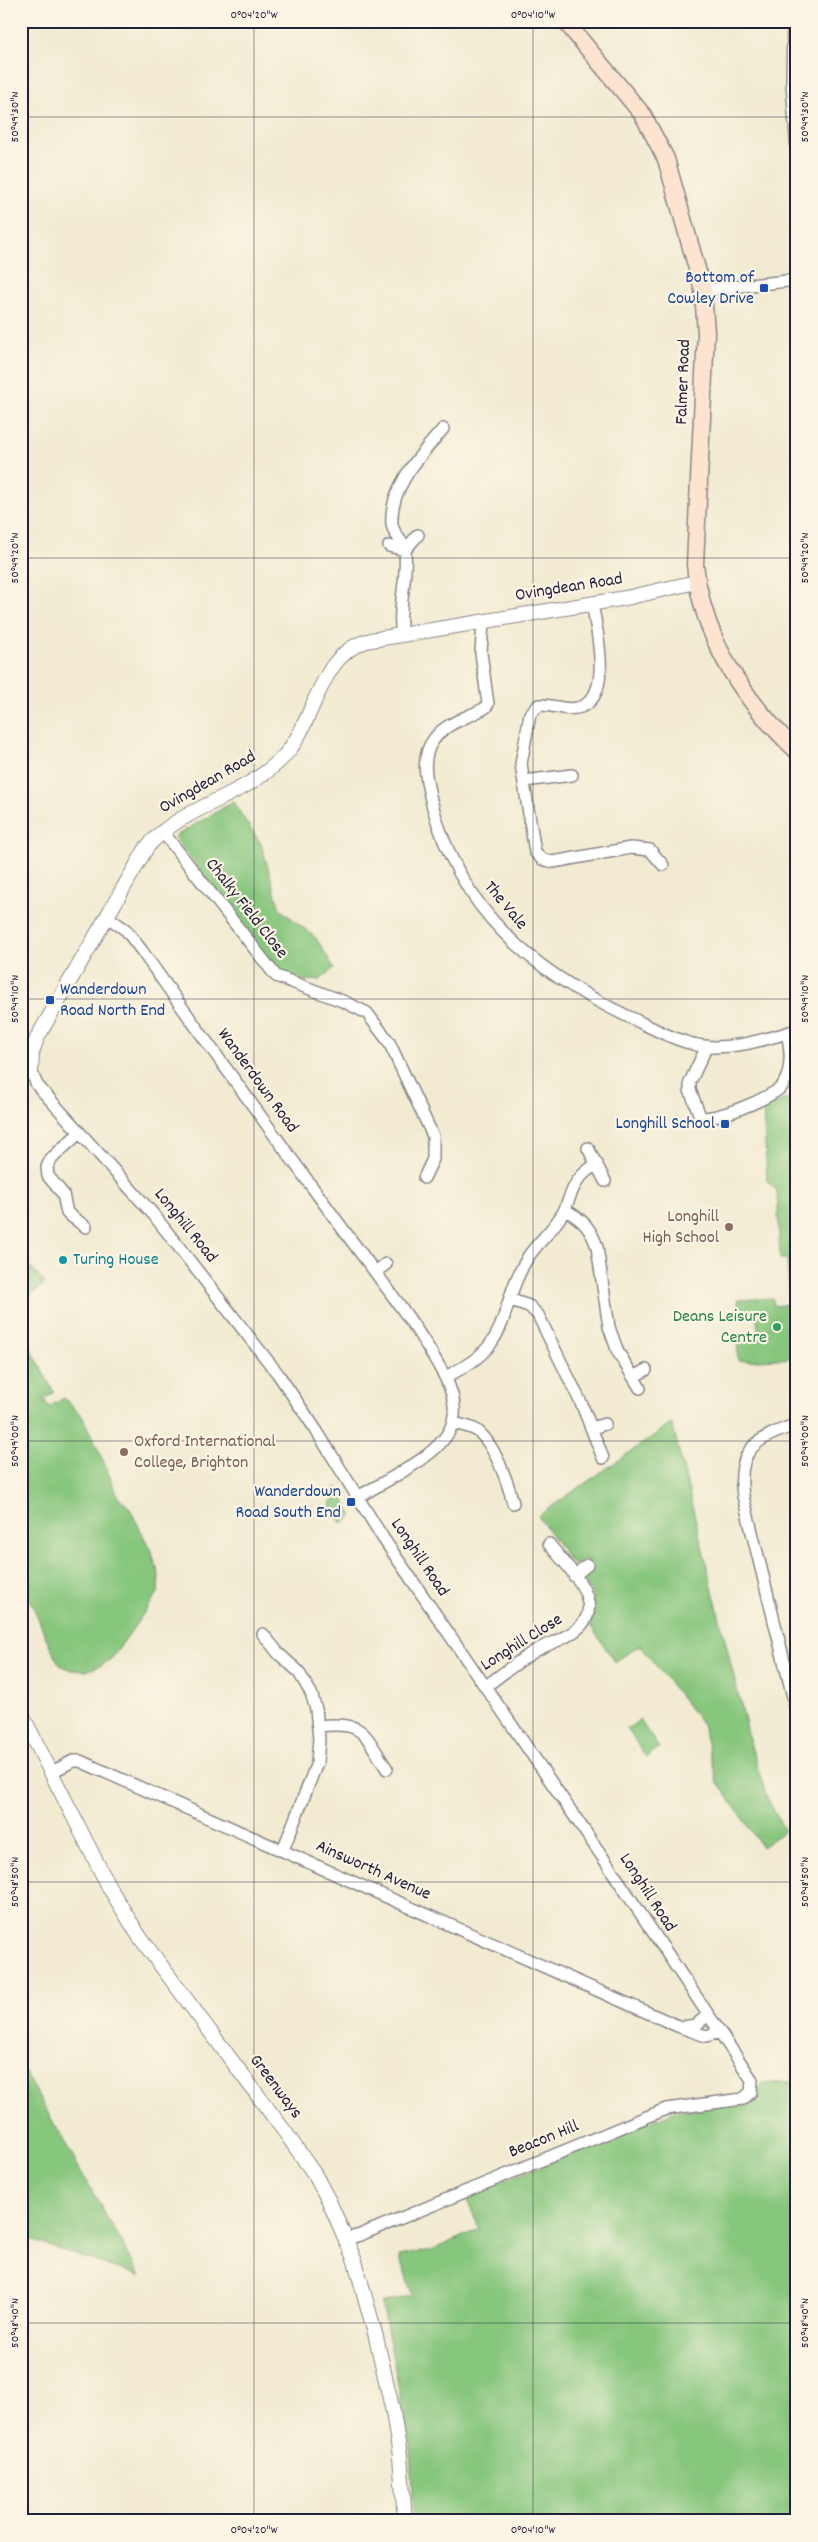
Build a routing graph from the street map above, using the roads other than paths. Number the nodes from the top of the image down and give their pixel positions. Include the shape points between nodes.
1 (565, 21) edge
2 (793, 21) edge
3 (797, 153) edge
4 (797, 280) edge
5 (704, 290) junction
6 (443, 429) dead end
7 (418, 535) dead end
8 (389, 546) dead end
9 (406, 550) junction
10 (696, 582) junction
11 (592, 603) junction
12 (483, 622) junction
13 (402, 635) junction
14 (797, 751) edge
15 (572, 775) dead end
16 (524, 780) junction
17 (162, 831) junction
18 (663, 865) dead end
19 (106, 916) junction
20 (792, 1031) edge
21 (707, 1046) junction
22 (26, 1073) edge
23 (80, 1133) junction
24 (588, 1148) dead end
25 (597, 1164) junction
26 (424, 1178) dead end
27 (605, 1181) dead end
28 (564, 1210) junction
29 (86, 1227) dead end
30 (386, 1264) dead end
31 (374, 1272) junction
32 (511, 1300) junction
33 (646, 1370) dead end
34 (445, 1377) junction
35 (633, 1378) junction
36 (640, 1388) dead end
37 (453, 1423) junction
38 (605, 1424) dead end
39 (797, 1424) edge
40 (592, 1428) junction
41 (603, 1458) dead end
42 (358, 1497) junction
43 (513, 1503) dead end
44 (549, 1544) dead end
45 (586, 1565) dead end
46 (574, 1576) junction
47 (263, 1634) dead end
48 (284, 1640) dead end
49 (273, 1646) junction
50 (485, 1687) junction
51 (21, 1713) edge
52 (797, 1713) edge
53 (318, 1726) junction
54 (387, 1769) dead end
55 (52, 1772) junction
56 (283, 1850) junction
57 (708, 2015) junction
58 (680, 2027) junction
59 (720, 2032) junction
60 (752, 2084) joint
61 (346, 2239) junction
62 (404, 2521) edge

1 - 5 main road, Falmer Road via 642,115 656,138 675,184
2 - 3 street via 792,86
4 - 5 street
5 - 10 main road, Falmer Road via 706,333
6 - 9 street via 425,441 393,502 393,530
7 - 9 street
8 - 9 street
9 - 13 street
10 - 11 street, Ovingdean Road
10 - 14 main road, Falmer Road via 715,645 768,724
11 - 12 street, Ovingdean Road
11 - 16 street via 600,656 596,692 579,708 547,705 533,709 521,764
12 - 13 street, Ovingdean Road
12 - 21 street, The Vale via 481,653 488,704 442,730 425,758 438,824 458,871 473,897 511,942 555,975 580,992 638,1021 688,1043
13 - 17 street, Ovingdean Road via 364,642 342,654 329,670 306,723 284,756 251,784
15 - 16 street
16 - 18 street via 535,852 542,859 553,862 631,848 650,850
17 - 19 street, Ovingdean Road via 147,848
17 - 26 street, Chalky Field Close via 276,976 367,1013 389,1042 432,1136 433,1158
19 - 22 street, Ovingdean Road via 37,1038
19 - 31 street, Wanderdown Road via 130,935
20 - 21 street, The Vale via 741,1043
20 - 21 street via 790,1063 780,1088 720,1117 704,1119 700,1116 690,1085
22 - 23 street, Longhill Road
23 - 29 street via 51,1159 47,1167 48,1176 63,1194 63,1215
23 - 42 street, Longhill Road via 118,1173 225,1303 316,1430
24 - 25 street
25 - 27 street
25 - 28 street via 577,1179
28 - 32 street via 528,1257
28 - 35 street via 582,1220 593,1236 609,1327 618,1352
30 - 31 street
31 - 34 street, Wanderdown Road
32 - 34 street via 500,1331 484,1353
32 - 40 street via 529,1306 538,1315
33 - 35 street
34 - 37 street, Wanderdown Road via 453,1398
35 - 36 street
37 - 42 street via 447,1437 436,1449
37 - 43 street via 474,1429 486,1440 509,1486
38 - 40 street
39 - 52 street via 757,1442 744,1458 740,1477
40 - 41 street
42 - 50 street, Longhill Road
44 - 46 street, Longhill Close
45 - 46 street
46 - 50 street, Longhill Close via 584,1588 587,1599 587,1613 578,1630 535,1651
47 - 49 street
48 - 49 street
49 - 53 street via 304,1679 315,1704
50 - 57 street, Longhill Road
51 - 55 street, Greenways
53 - 54 street via 354,1726 361,1730 374,1739
53 - 56 street via 318,1757
55 - 56 street, Ainsworth Avenue via 73,1761 80,1761
55 - 61 street, Greenways via 109,1887 139,1936 298,2150 329,2201
56 - 58 street, Ainsworth Avenue
57 - 58 street via 696,2025
57 - 59 street, Longhill Road
58 - 59 street, Ainsworth Avenue via 706,2036
59 - 60 street, Longhill Road
60 - 61 street, Beacon Hill via 751,2092 743,2099 666,2109
61 - 62 street, Greenways via 366,2296 394,2412

